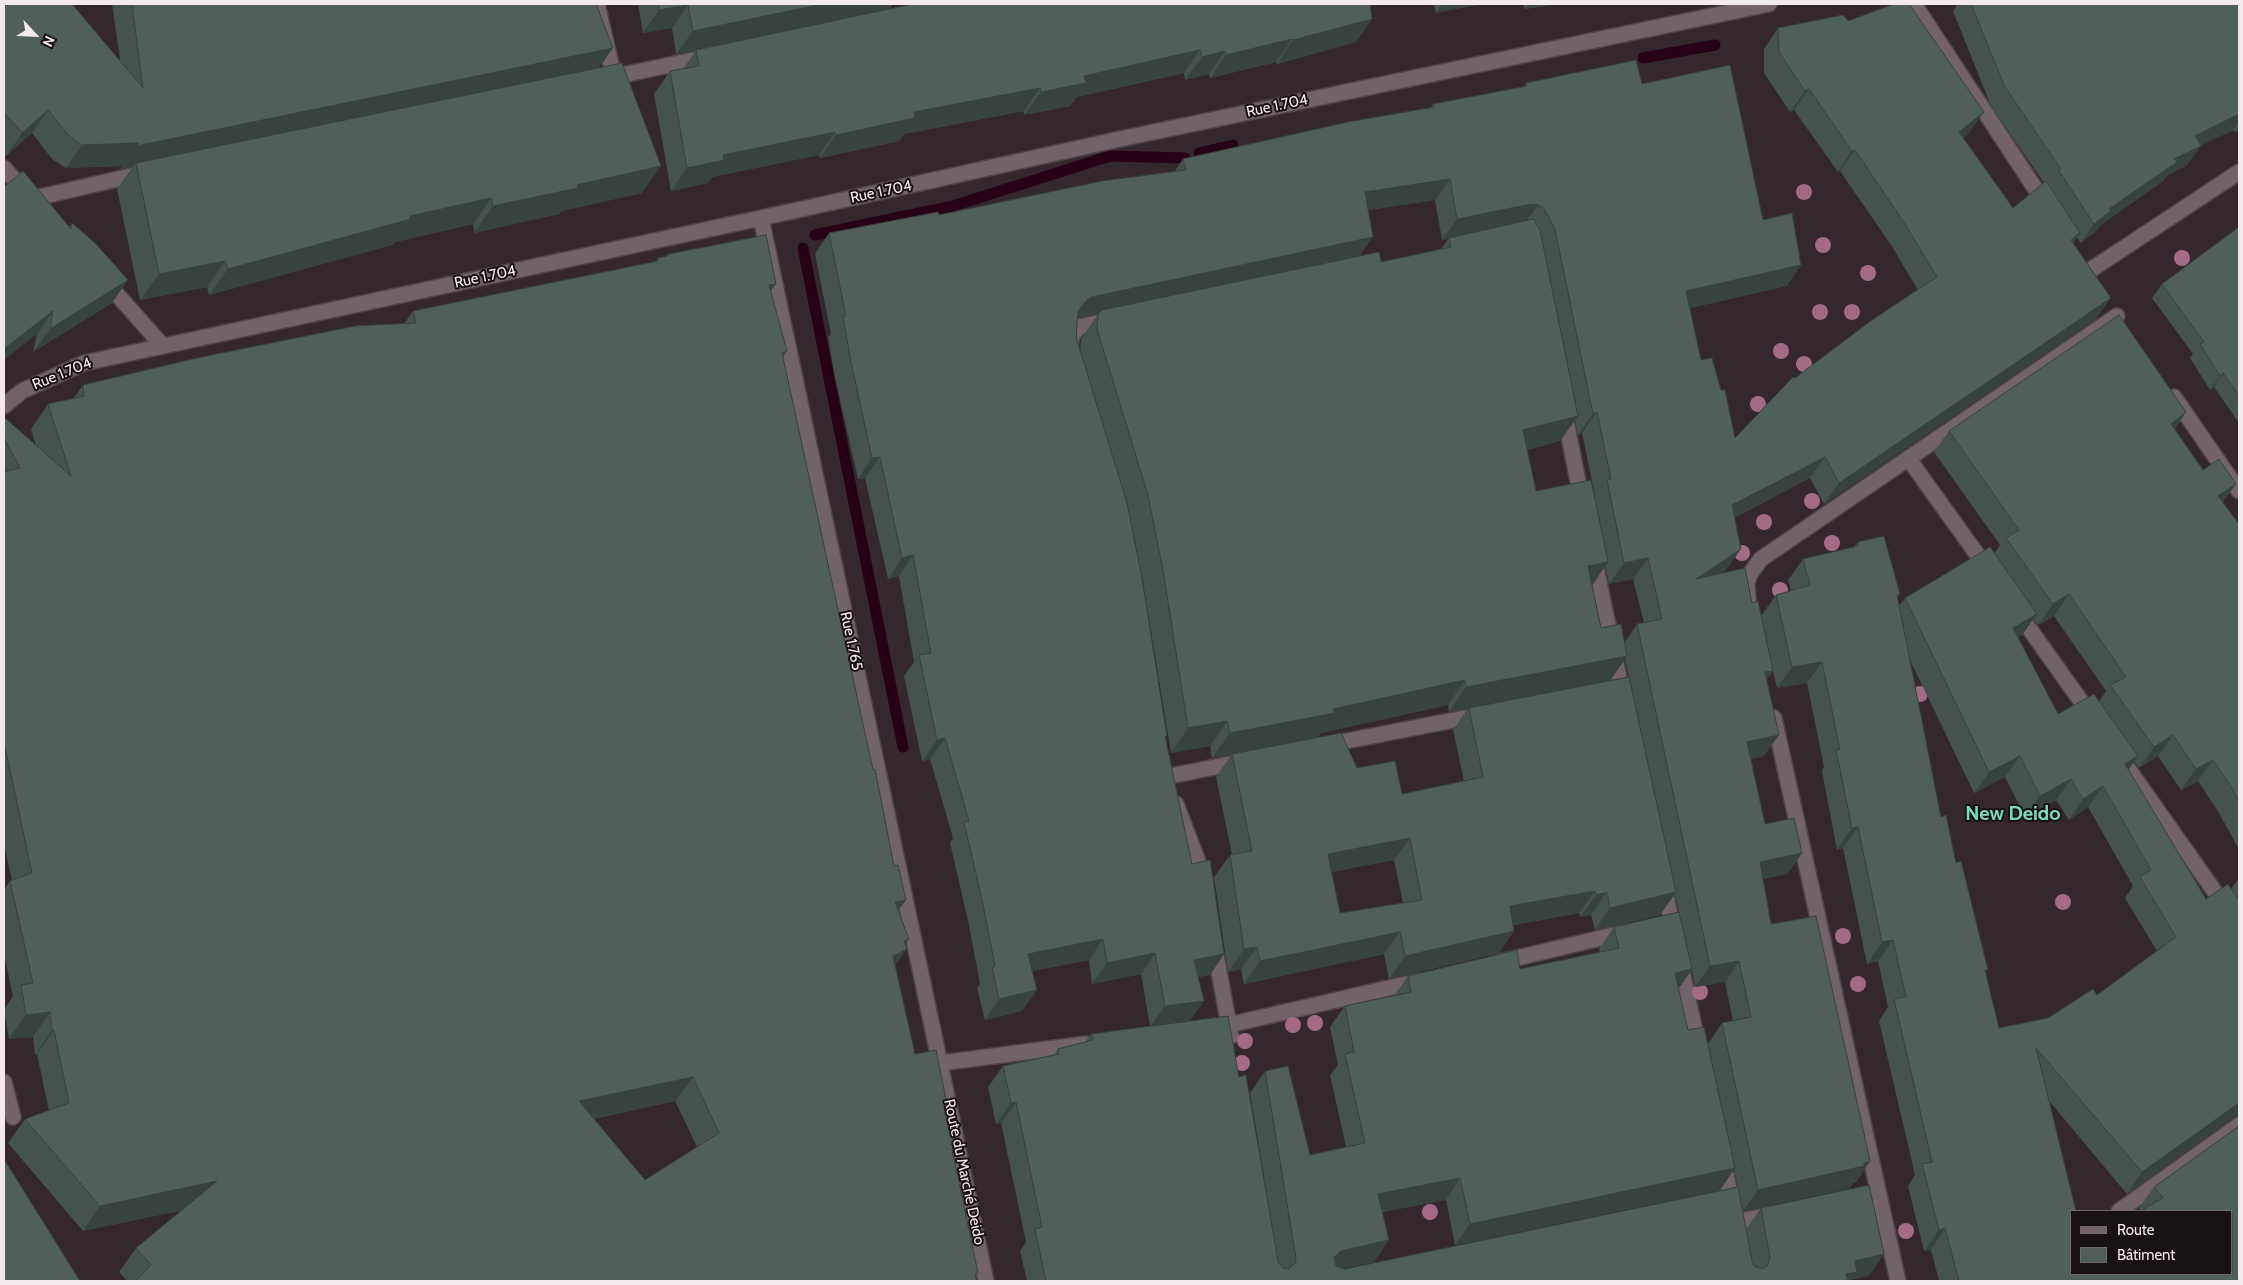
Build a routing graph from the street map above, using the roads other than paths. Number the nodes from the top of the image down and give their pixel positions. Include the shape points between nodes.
1 (597, 4) edge
2 (1769, 4) edge
3 (1914, 4) edge
4 (720, 55) edge
5 (614, 77) junction
6 (595, 81) edge
7 (4, 168) edge
8 (161, 169) edge
9 (2239, 172) edge
10 (31, 199) junction
11 (44, 214) edge
12 (760, 218) junction
13 (2056, 221) edge
14 (96, 272) edge
15 (2098, 286) edge
16 (2108, 301) edge
17 (1128, 316) edge
18 (2117, 316) junction
19 (2128, 332) edge
20 (162, 345) junction
21 (1073, 364) edge
22 (2167, 388) edge
23 (1561, 398) edge
24 (4, 406) edge
25 (1908, 458) junction
26 (2239, 490) edge
27 (1585, 514) edge
28 (1591, 543) edge
29 (1752, 616) edge
30 (1771, 704) edge
31 (1625, 707) edge
32 (1495, 712) edge
33 (1310, 748) edge
34 (1162, 758) edge
35 (1262, 758) edge
36 (1165, 777) junction
37 (1661, 873) edge
38 (1207, 893) edge
39 (1672, 922) junction
40 (2239, 926) edge
41 (1212, 930) edge
42 (1489, 965) edge
43 (1431, 978) edge
44 (1229, 1026) junction
45 (1210, 1028) edge
46 (1104, 1042) edge
47 (1234, 1055) edge
48 (941, 1063) junction
49 (1702, 1064) edge
50 (4, 1082) edge
51 (13, 1117) dead end
52 (2239, 1125) edge
53 (1721, 1149) edge
54 (1731, 1197) junction
55 (1712, 1201) edge
56 (1792, 1210) edge
57 (2120, 1210) edge
58 (1735, 1222) junction
59 (1738, 1239) edge
60 (986, 1281) edge
61 (1898, 1281) edge

1 - 5 street
2 - 12 street, Rue 1.704 via 1120,139
3 - 13 street
4 - 5 street
5 - 6 street
7 - 10 street
8 - 10 street
9 - 15 street via 2086,267
10 - 11 street
12 - 20 street, Rue 1.704
12 - 48 street, Rue 1.765
14 - 20 street
16 - 18 street
17 - 21 street via 1079,327 1070,344
18 - 19 street
18 - 25 street
20 - 24 street, Rue 1.704 via 84,363 22,391
22 - 26 street
23 - 27 street
25 - 29 street via 1761,559 1747,583
25 - 40 street
28 - 31 street via 1616,689
30 - 61 street via 1873,1192
32 - 33 street
34 - 36 street
35 - 36 street
36 - 38 street via 1204,874
37 - 39 street
39 - 42 street
39 - 49 street
41 - 44 street
43 - 44 street
44 - 45 street
44 - 47 street
46 - 48 street
48 - 60 street, Route du Marché Deido
50 - 51 street
52 - 57 street
53 - 54 street
54 - 55 street
54 - 58 street
56 - 58 street
58 - 59 street

